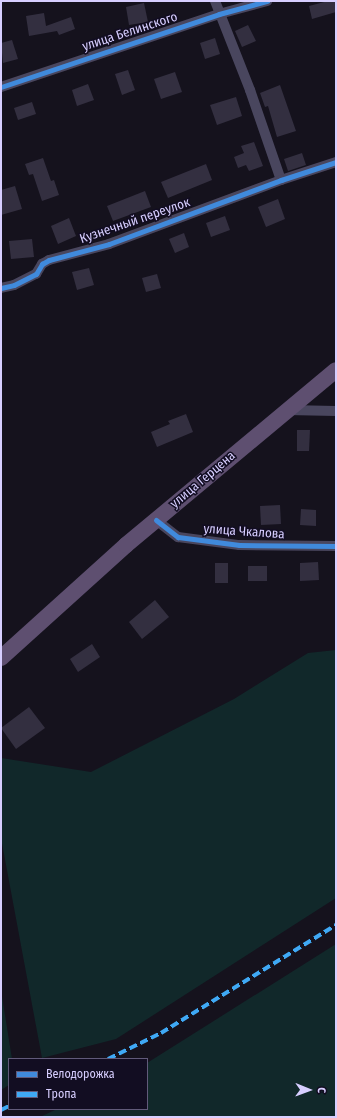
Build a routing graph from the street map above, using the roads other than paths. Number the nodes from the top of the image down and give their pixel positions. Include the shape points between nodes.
1 (214, 1) edge
2 (267, 1) edge
3 (219, 14) junction
4 (1, 87) edge
5 (336, 162) edge
6 (281, 180) junction
7 (1, 288) edge
8 (336, 370) edge
9 (287, 410) junction
10 (336, 411) edge
11 (156, 520) junction
12 (336, 546) edge
13 (1, 658) edge

1 - 3 street
2 - 3 street, улица Белинского
3 - 4 street, улица Белинского
3 - 6 street via 250,90
5 - 6 street, Кузнечный переулок
6 - 7 street, Кузнечный переулок via 109,244 50,260 42,264 36,274 14,285
8 - 9 main road, улица Герцена
9 - 10 street
9 - 11 main road, улица Герцена
11 - 12 street, улица Чкалова via 178,537 239,545
11 - 13 main road, улица Герцена

